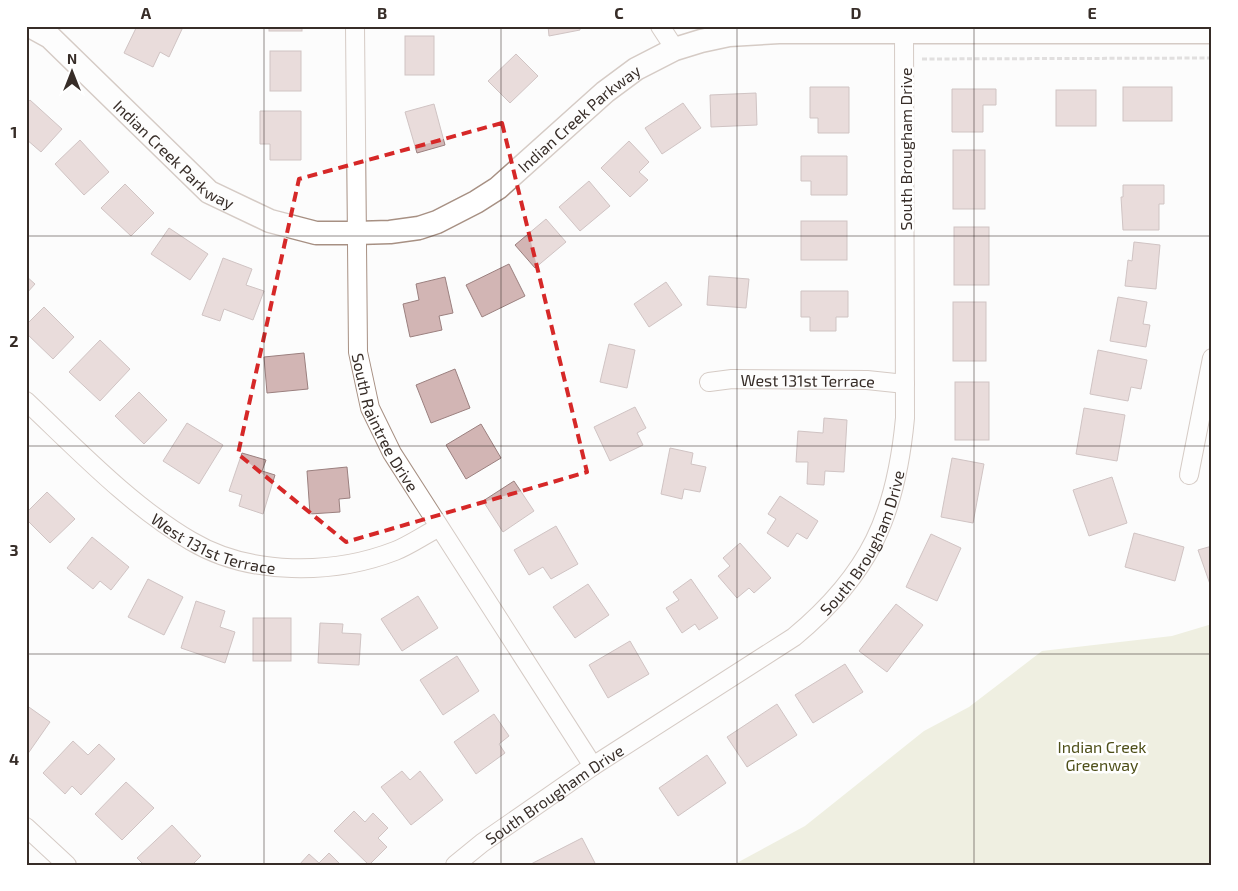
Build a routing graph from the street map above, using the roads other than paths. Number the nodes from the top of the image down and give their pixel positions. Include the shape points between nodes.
1 (30, 26) edge
2 (355, 26) edge
3 (660, 26) edge
4 (904, 30) edge
5 (1212, 32) edge
6 (675, 49) junction
7 (356, 233) junction
8 (1212, 358) edge
9 (709, 382) dead end
10 (905, 384) junction
11 (26, 401) edge
12 (1189, 475) dead end
13 (438, 528) junction
14 (593, 766) junction
15 (26, 827) edge
16 (68, 865) edge
17 (455, 865) edge

1 - 7 street, Indian Creek Parkway via 50,37 209,192 270,221 316,233
2 - 7 street, South Raintree Drive
3 - 6 street
4 - 5 street, Indian Creek Parkway
4 - 6 street, Indian Creek Parkway via 729,35
4 - 10 street, South Brougham Drive
6 - 7 street, Indian Creek Parkway via 636,69 605,92 498,188 476,202 419,228
7 - 13 street, South Raintree Drive via 358,352 370,408 392,453
8 - 12 street
9 - 10 street, West 131st Terrace via 732,379 867,380
10 - 14 street, South Brougham Drive via 901,460 894,491 875,542 843,591 794,637
11 - 13 street, West 131st Terrace via 147,512 192,542 244,561 299,568 328,567 396,550
13 - 14 street, South Raintree Drive
14 - 17 street, South Brougham Drive
15 - 16 street

